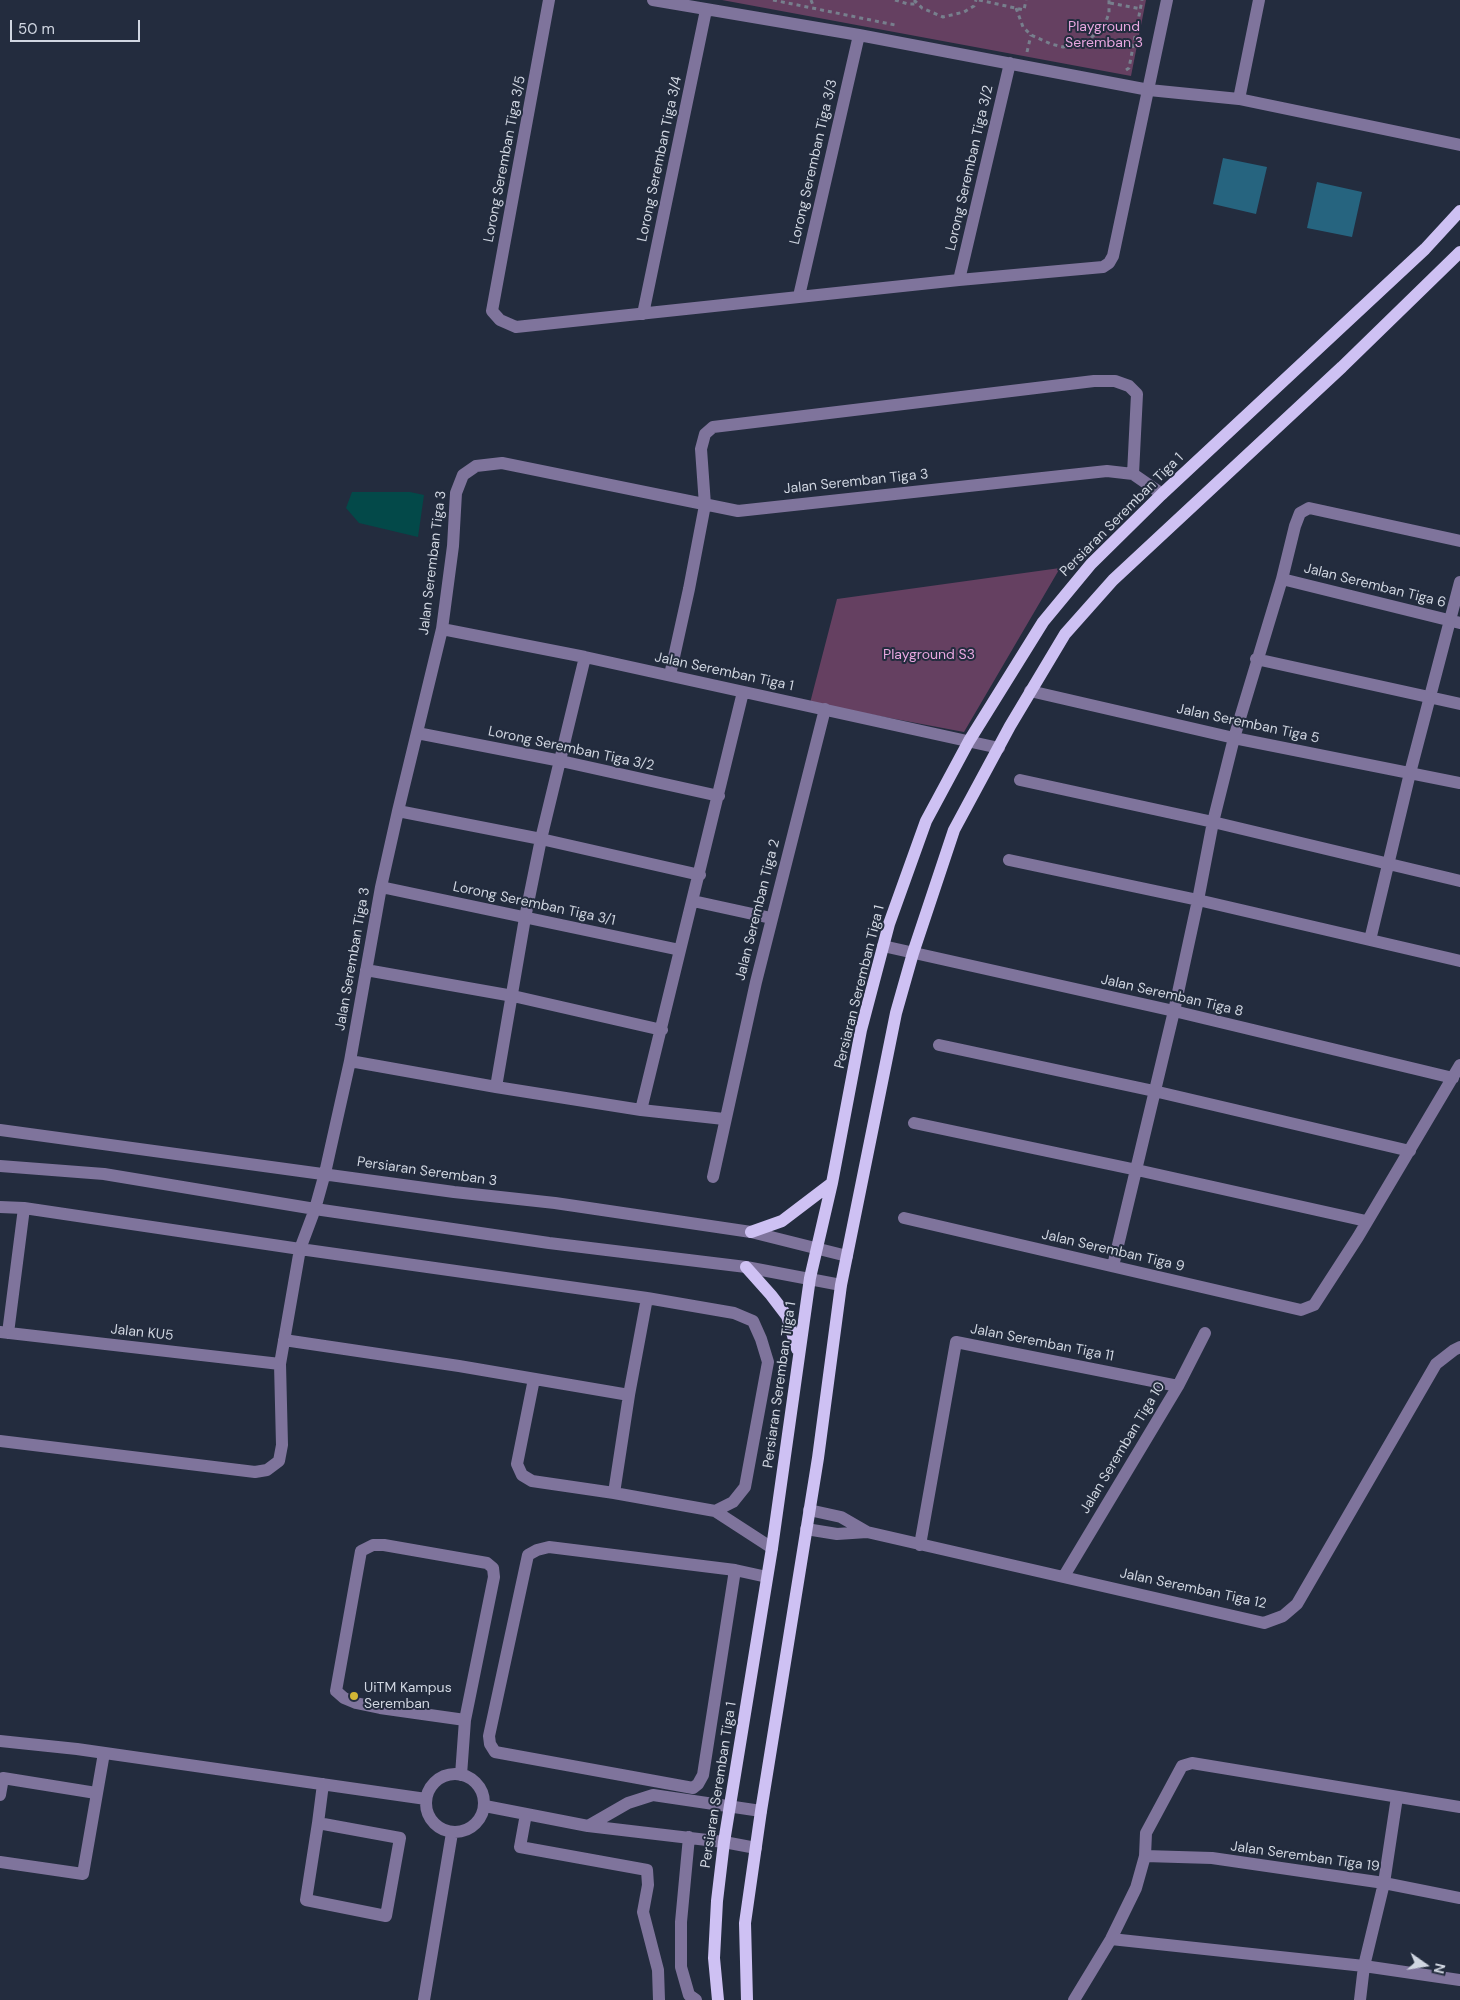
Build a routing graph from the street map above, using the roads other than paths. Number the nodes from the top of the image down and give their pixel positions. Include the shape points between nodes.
1 (550, 0) edge
2 (653, 0) edge
3 (1167, 0) edge
4 (1259, 0) edge
5 (706, 10) junction
6 (859, 35) junction
7 (1010, 64) junction
8 (1148, 90) junction
9 (1238, 99) junction
10 (1460, 144) edge
11 (1460, 211) edge
12 (1460, 252) edge
13 (959, 280) junction
14 (799, 296) junction
15 (643, 314) junction
16 (1133, 474) junction
17 (1162, 494) junction
18 (705, 504) junction
19 (1460, 541) edge
20 (1282, 579) junction
21 (1460, 582) edge
22 (1456, 622) edge
23 (442, 629) junction
24 (585, 657) junction
25 (1256, 659) junction
26 (670, 675) junction
27 (1030, 691) junction
28 (744, 692) junction
29 (1430, 697) junction
30 (1460, 704) edge
31 (825, 709) junction
32 (417, 733) junction
33 (1234, 738) junction
34 (969, 741) junction
35 (1000, 748) junction
36 (561, 761) junction
37 (1410, 773) junction
38 (1020, 780) dead end
39 (1460, 783) edge
40 (719, 796) junction
41 (398, 811) junction
42 (1212, 822) junction
43 (541, 840) junction
44 (1009, 860) dead end
45 (1388, 864) junction
46 (700, 874) junction
47 (1460, 881) edge
48 (381, 887) junction
49 (1198, 900) junction
50 (693, 901) junction
51 (525, 918) junction
52 (771, 918) junction
53 (1370, 940) junction
54 (883, 946) junction
55 (680, 950) junction
56 (913, 953) junction
57 (1460, 961) edge
58 (366, 970) junction
59 (513, 996) junction
60 (1174, 1011) junction
61 (662, 1030) junction
62 (939, 1045) dead end
63 (350, 1061) junction
64 (1460, 1065) edge
65 (1453, 1078) junction
66 (496, 1087) junction
67 (1154, 1091) junction
68 (641, 1110) junction
69 (724, 1119) junction
70 (914, 1123) dead end
71 (0, 1130) edge
72 (1410, 1151) junction
73 (0, 1166) edge
74 (1137, 1170) junction
75 (325, 1173) junction
76 (713, 1176) dead end
77 (832, 1184) junction
78 (0, 1207) edge
79 (24, 1208) junction
80 (315, 1209) junction
81 (904, 1218) dead end
82 (1366, 1222) junction
83 (751, 1232) junction
84 (300, 1249) junction
85 (816, 1249) junction
86 (847, 1256) junction
87 (1113, 1266) junction
88 (746, 1267) junction
89 (810, 1278) junction
90 (841, 1285) junction
91 (647, 1298) junction
92 (4, 1333) edge
93 (1206, 1333) dead end
94 (284, 1340) junction
95 (1460, 1347) edge
96 (799, 1354) junction
97 (280, 1364) junction
98 (534, 1379) junction
99 (1178, 1386) junction
100 (629, 1395) junction
101 (0, 1441) edge
102 (614, 1493) junction
103 (809, 1510) junction
104 (715, 1511) junction
105 (806, 1529) junction
106 (867, 1532) junction
107 (920, 1545) junction
108 (772, 1548) junction
109 (735, 1570) junction
110 (1064, 1576) junction
111 (767, 1577) junction
112 (465, 1720) junction
113 (0, 1741) edge
114 (104, 1753) junction
115 (461, 1775) junction
116 (323, 1784) junction
117 (96, 1793) junction
118 (0, 1796) edge
119 (1397, 1797) junction
120 (426, 1799) junction
121 (485, 1806) junction
122 (731, 1807) junction
123 (1460, 1807) edge
124 (761, 1811) junction
125 (526, 1814) junction
126 (318, 1823) junction
127 (588, 1826) junction
128 (452, 1833) junction
129 (689, 1837) junction
130 (724, 1842) junction
131 (756, 1848) junction
132 (1145, 1856) junction
133 (0, 1862) edge
134 (1384, 1884) junction
135 (1460, 1898) edge
136 (1110, 1939) junction
137 (1364, 1966) junction
138 (1460, 1980) edge
139 (424, 2000) edge
140 (659, 2000) edge
141 (696, 2000) edge
142 (718, 2000) edge
143 (747, 2000) edge
144 (1074, 2000) edge
145 (1360, 2000) edge

1 - 15 street, Lorong Seremban Tiga 3/5 via 492,312 500,320 516,327
2 - 5 street
3 - 8 street
4 - 9 street
5 - 6 street
5 - 15 street, Lorong Seremban Tiga 3/4
6 - 7 street
6 - 14 street, Lorong Seremban Tiga 3/3
7 - 8 street
7 - 13 street, Lorong Seremban Tiga 3/2
8 - 9 street
8 - 13 street via 1109,263 1103,267
9 - 10 street
11 - 17 main road, Persiaran Seremban Tiga 1 via 1425,249
12 - 27 main road via 1342,367 1113,580 1065,634
13 - 14 street
14 - 15 street
16 - 17 street, Jalan Seremban Tiga 3
16 - 18 street, Jalan Seremban Tiga 3 via 1107,471 738,510
16 - 18 street via 1137,394 1129,386 1115,381 1094,381 713,428 705,434 701,449
17 - 34 main road, Persiaran Seremban Tiga 1 via 1091,564 1043,622
18 - 23 street, Jalan Seremban Tiga 3 via 502,463 476,466 463,475 456,493
18 - 26 street
19 - 20 street via 1310,508 1300,513
20 - 22 street, Jalan Seremban Tiga 6
20 - 25 street
21 - 22 street
22 - 29 street
23 - 24 street, Jalan Seremban Tiga 1
23 - 32 street, Jalan Seremban Tiga 3
24 - 26 street, Jalan Seremban Tiga 1
24 - 36 street
25 - 29 street
25 - 33 street
26 - 28 street, Jalan Seremban Tiga 1
27 - 33 street, Jalan Seremban Tiga 5
27 - 35 main road
28 - 31 street, Jalan Seremban Tiga 1
28 - 40 street
29 - 30 street
29 - 37 street
31 - 34 street, Jalan Seremban Tiga 1
31 - 52 street, Jalan Seremban Tiga 2
32 - 36 street, Lorong Seremban Tiga 3/2
32 - 41 street, Jalan Seremban Tiga 3
33 - 37 street, Jalan Seremban Tiga 5
33 - 42 street
34 - 35 street, Jalan Seremban Tiga 1
34 - 54 main road, Persiaran Seremban Tiga 1 via 926,821
35 - 56 main road via 954,830
36 - 40 street, Lorong Seremban Tiga 3/2
36 - 43 street
37 - 39 street, Jalan Seremban Tiga 5
37 - 45 street
38 - 42 street
40 - 46 street
41 - 43 street
41 - 48 street, Jalan Seremban Tiga 3
42 - 45 street
42 - 49 street
43 - 46 street
43 - 51 street
44 - 49 street
45 - 47 street
45 - 53 street
46 - 50 street
48 - 51 street, Lorong Seremban Tiga 3/1
48 - 58 street, Jalan Seremban Tiga 3
49 - 53 street
49 - 60 street
50 - 52 street
50 - 55 street
51 - 55 street, Lorong Seremban Tiga 3/1
51 - 59 street
52 - 69 street, Jalan Seremban Tiga 2
53 - 57 street
54 - 56 street, Jalan Seremban Tiga 8
54 - 77 main road, Persiaran Seremban Tiga 1 via 861,1030
55 - 61 street
56 - 60 street, Jalan Seremban Tiga 8
56 - 86 main road via 896,1013
58 - 59 street
58 - 63 street, Jalan Seremban Tiga 3
59 - 61 street
59 - 66 street
60 - 65 street, Jalan Seremban Tiga 8
60 - 67 street
61 - 68 street
62 - 67 street
63 - 66 street
63 - 75 street, Jalan Seremban Tiga 3
64 - 65 street
65 - 72 street
66 - 68 street
67 - 72 street
67 - 74 street
68 - 69 street
69 - 76 street, Jalan Seremban Tiga 2
70 - 74 street
71 - 75 street, Persiaran Seremban 3
72 - 82 street
73 - 80 street via 104,1174
74 - 82 street
74 - 87 street
75 - 80 street, Jalan Seremban Tiga 3
75 - 83 street, Persiaran Seremban 3
77 - 83 main road via 782,1221
77 - 85 main road, Persiaran Seremban Tiga 1
78 - 79 street
79 - 84 street
79 - 92 street
80 - 84 street, Jalan Seremban Tiga 3
80 - 88 street
81 - 87 street, Jalan Seremban Tiga 9
82 - 87 street, Jalan Seremban Tiga 9 via 1314,1305 1301,1310
83 - 85 street, Persiaran Seremban 3
84 - 91 street
84 - 94 street, Jalan Seremban Tiga 3
85 - 86 street, Persiaran Seremban 3
85 - 89 main road, Persiaran Seremban Tiga 1
86 - 90 main road
88 - 89 street
88 - 96 main road via 787,1316
89 - 90 street
89 - 96 main road, Persiaran Seremban Tiga 1
90 - 103 main road
91 - 100 street
91 - 104 street via 734,1314 752,1321 761,1339 768,1362 745,1488 733,1502
92 - 97 street, Jalan KU5
93 - 99 street, Jalan Seremban Tiga 10
94 - 97 street, Jalan Seremban Tiga 3
94 - 98 street
95 - 110 street, Jalan Seremban Tiga 12 via 1436,1364 1297,1604 1283,1616 1264,1622
96 - 108 main road, Persiaran Seremban Tiga 1
97 - 101 street, Jalan Seremban Tiga 3 via 282,1445 279,1461 267,1470 255,1472
98 - 100 street
98 - 102 street via 517,1464 522,1474 532,1481
99 - 107 street, Jalan Seremban Tiga 11 via 956,1342
99 - 110 street, Jalan Seremban Tiga 10
100 - 102 street
102 - 104 street
103 - 105 main road
103 - 106 street, Jalan Seremban Tiga 12 via 841,1516
104 - 108 street
105 - 106 street, Jalan Seremban Tiga 12 via 837,1534
105 - 124 main road
106 - 107 street, Jalan Seremban Tiga 12
107 - 110 street, Jalan Seremban Tiga 12
108 - 111 main road, Persiaran Seremban Tiga 1
109 - 109 street via 549,1547 528,1555 489,1736 495,1752 693,1788 703,1775
109 - 111 street
111 - 122 main road, Persiaran Seremban Tiga 1
112 - 112 street via 494,1577 493,1568 487,1563 384,1545 373,1545 361,1551 336,1691 356,1703
112 - 115 street
113 - 114 street
114 - 116 street
114 - 117 street
115 - 120 street via 444,1776 436,1781
115 - 121 street via 480,1787
116 - 120 street
116 - 126 street
117 - 118 street via 3,1778
117 - 133 street via 83,1874
119 - 123 street
119 - 132 street via 1192,1763 1182,1766 1146,1833
119 - 134 street
120 - 128 street via 429,1817 435,1825
121 - 125 street
121 - 128 street via 477,1823
122 - 124 street
122 - 127 street via 652,1796 628,1804
122 - 130 main road, Persiaran Seremban Tiga 1
124 - 131 main road
125 - 127 street
125 - 140 street via 520,1847 647,1870 643,1912 658,1970
126 - 126 street via 306,1900 386,1916 400,1838
127 - 129 street
128 - 139 street
129 - 130 street
129 - 141 street via 681,1922 681,1967 689,1995
130 - 131 street
130 - 142 main road, Persiaran Seremban Tiga 1 via 714,1958
131 - 143 main road via 745,1922
132 - 134 street, Jalan Seremban Tiga 19 via 1212,1858
132 - 136 street via 1136,1888
134 - 135 street, Jalan Seremban Tiga 19
134 - 137 street
136 - 137 street
136 - 144 street
137 - 138 street
137 - 145 street

